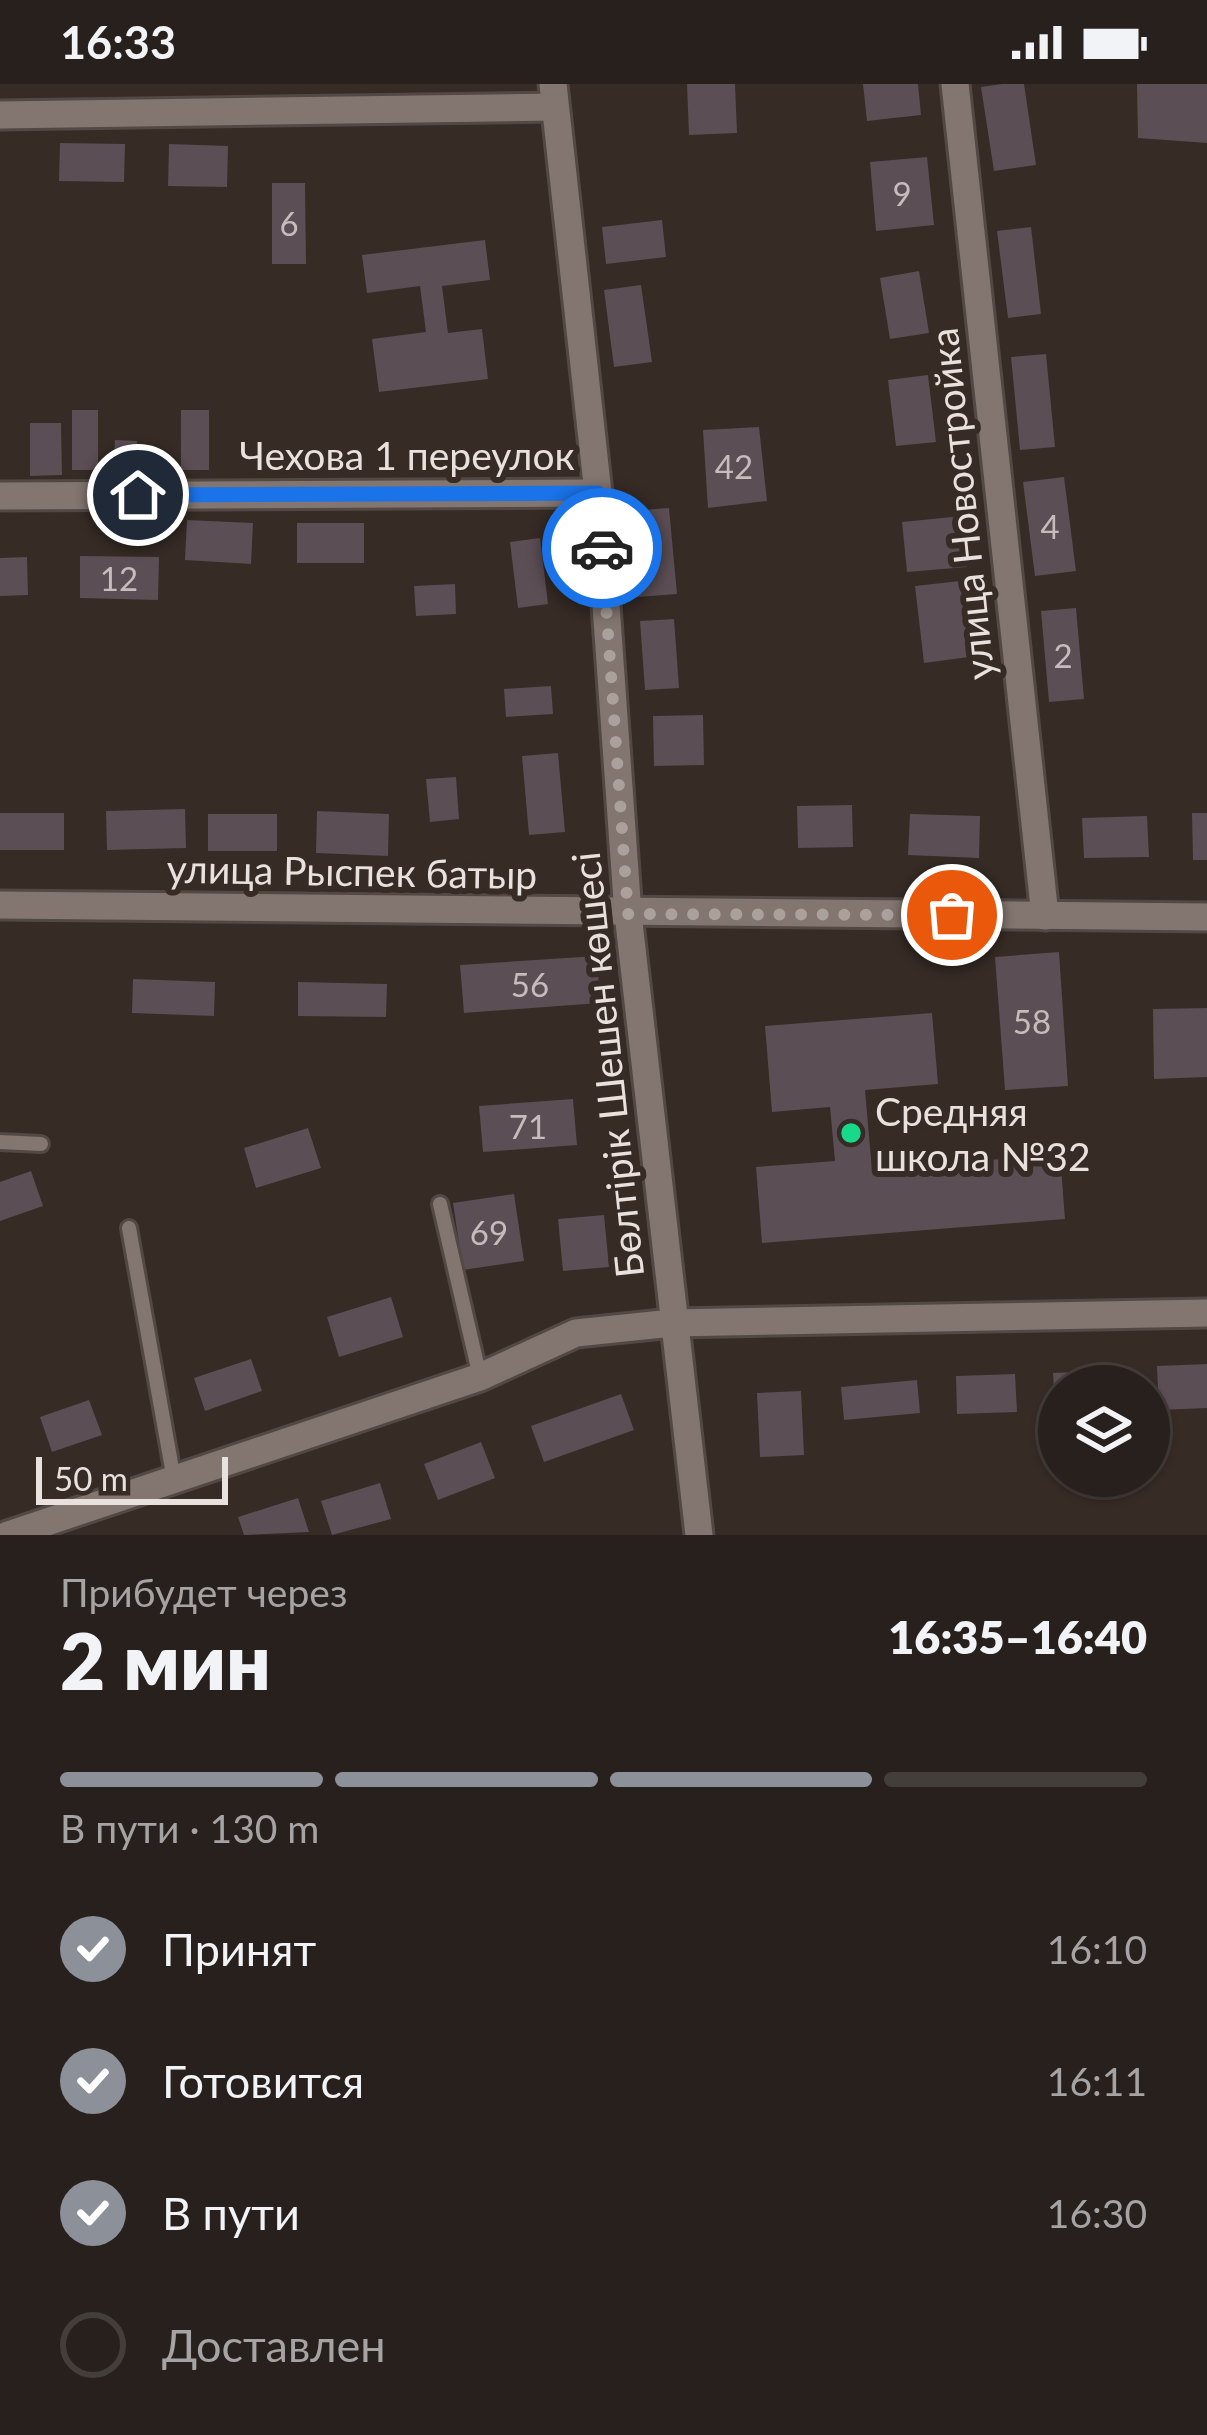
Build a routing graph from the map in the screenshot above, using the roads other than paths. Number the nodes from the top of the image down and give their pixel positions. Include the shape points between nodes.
1 (956, 84) edge
2 (554, 96) edge
3 (0, 115) edge
4 (598, 493) junction
5 (0, 496) edge
6 (0, 905) edge
7 (628, 914) junction
8 (1045, 916) junction
9 (1207, 916) edge
10 (0, 1142) edge
11 (41, 1144) dead end
12 (440, 1204) dead end
13 (129, 1228) dead end
14 (1207, 1313) edge
15 (672, 1323) junction
16 (480, 1377) junction
17 (174, 1480) junction
18 (8, 1535) edge
19 (699, 1535) edge

1 - 8 street, улица Новостройка
2 - 3 street
2 - 4 street, Бөлтірік Шешен көшесі
4 - 5 street, Чехова 1 переулок
4 - 7 street, Бөлтірік Шешен көшесі
6 - 7 street, улица Рыспек батыр
7 - 8 street, улица Рыспек батыр
7 - 15 street, Бөлтірік Шешен көшесі
8 - 9 street, улица Рыспек батыр
10 - 11 lane
12 - 16 lane
13 - 17 lane
14 - 15 street
15 - 16 street via 576,1333
15 - 19 street, Бөлтірік Шешен көшесі
16 - 17 street
17 - 18 street

